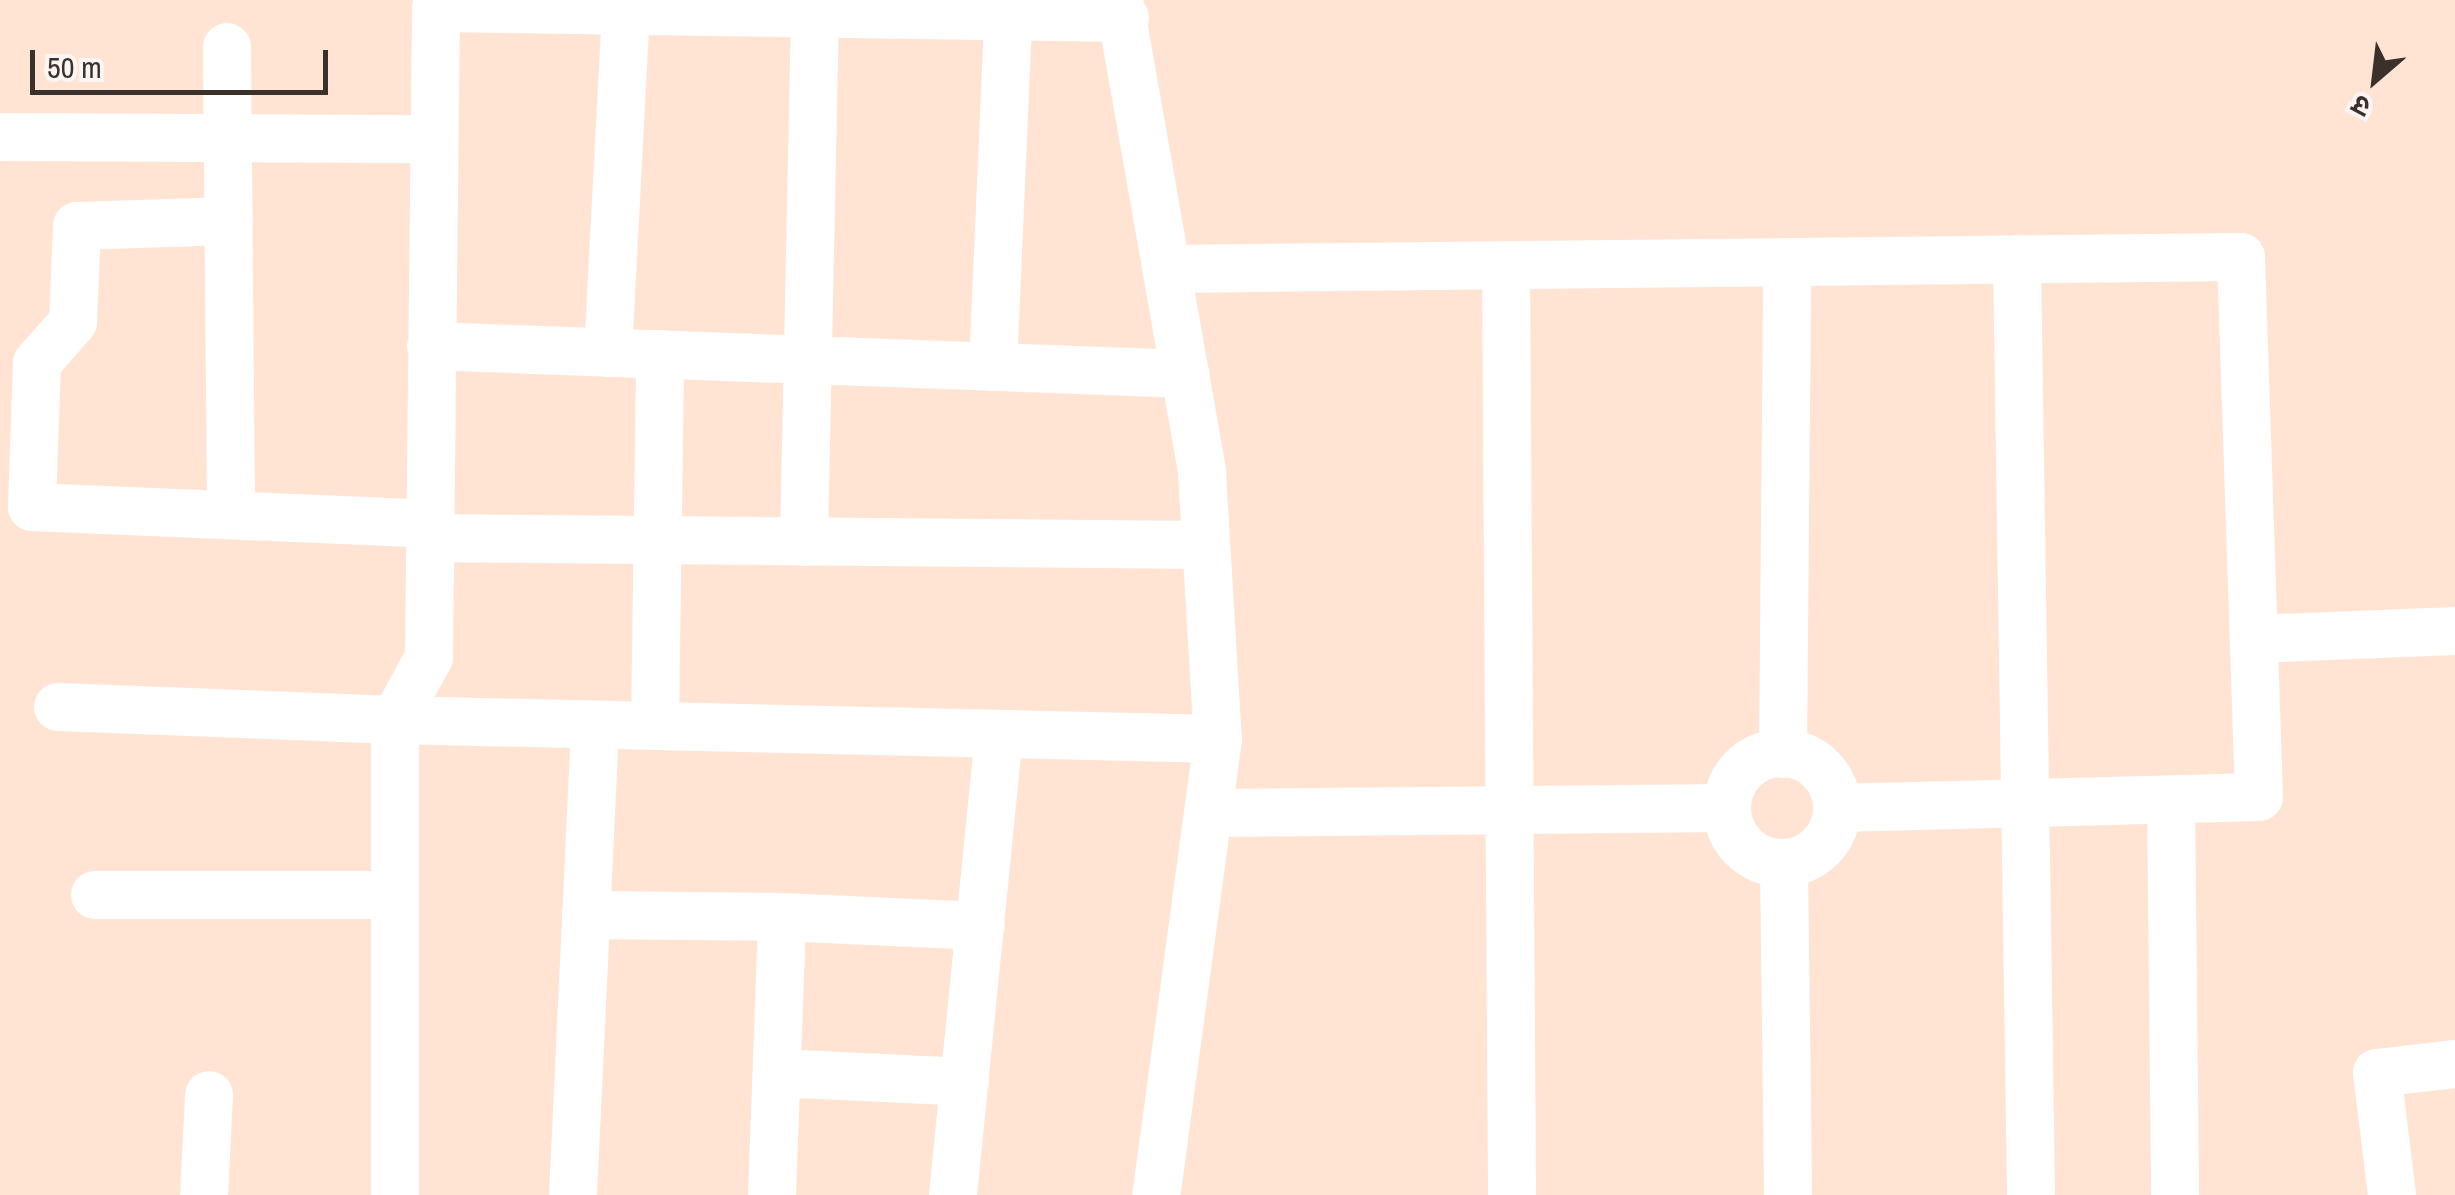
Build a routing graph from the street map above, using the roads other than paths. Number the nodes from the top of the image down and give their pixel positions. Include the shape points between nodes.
1 (1122, 9) edge
2 (626, 12) junction
3 (815, 14) junction
4 (1008, 17) junction
5 (227, 47) dead end
6 (0, 137) edge
7 (434, 139) junction
8 (228, 140) junction
9 (229, 221) junction
10 (2018, 259) junction
11 (1787, 262) junction
12 (1506, 265) junction
13 (1168, 269) junction
14 (431, 346) junction
15 (608, 352) junction
16 (660, 354) junction
17 (808, 360) junction
18 (993, 366) junction
19 (1186, 374) junction
20 (231, 516) junction
21 (430, 531) junction
22 (659, 542) junction
23 (804, 542) junction
24 (1206, 545) junction
25 (2455, 631) edge
26 (2254, 638) junction
27 (58, 706) dead end
28 (395, 720) junction
29 (594, 725) junction
30 (654, 726) junction
31 (1000, 734) junction
32 (1218, 738) junction
33 (1783, 754) junction
34 (2172, 800) junction
35 (2025, 803) junction
36 (1727, 808) junction
37 (1836, 808) junction
38 (1509, 810) junction
39 (1208, 813) junction
40 (1784, 864) junction
41 (95, 895) dead end
42 (395, 895) junction
43 (586, 915) junction
44 (782, 917) junction
45 (981, 926) junction
46 (2455, 1064) edge
47 (777, 1074) junction
48 (965, 1082) junction
49 (209, 1095) dead end
50 (204, 1195) edge
51 (395, 1195) edge
52 (572, 1195) edge
53 (772, 1195) edge
54 (952, 1195) edge
55 (1156, 1195) edge
56 (1512, 1195) edge
57 (1788, 1195) edge
58 (2030, 1195) edge
59 (2175, 1195) edge
60 (2392, 1195) edge

1 - 4 street
1 - 13 street
2 - 3 street
2 - 7 street via 436,8
2 - 15 street
3 - 4 street
3 - 17 street
4 - 18 street
5 - 8 street
6 - 8 street
7 - 8 street
7 - 14 street
8 - 9 street
9 - 20 street
9 - 20 street via 77,226 73,322 37,363 32,507
10 - 11 street
10 - 26 street via 2241,257
10 - 35 street
11 - 12 street
11 - 33 street
12 - 13 street
12 - 38 street
13 - 19 street
14 - 15 street
14 - 21 street
15 - 16 street
16 - 17 street
16 - 22 street
17 - 18 street
17 - 23 street
18 - 19 street
19 - 24 street
20 - 21 street
21 - 22 street
21 - 28 street via 429,658
22 - 23 street
22 - 30 street
23 - 24 street
24 - 32 street
25 - 26 street
26 - 34 street via 2259,797
27 - 28 street
28 - 29 street
28 - 42 street
29 - 30 street
29 - 43 street
30 - 31 street
31 - 32 street
31 - 45 street
32 - 39 street
33 - 36 street via 1750,764 1730,791
33 - 37 street via 1818,766 1830,781
34 - 35 street
34 - 59 street
35 - 37 street
35 - 58 street
36 - 38 street
36 - 40 street via 1738,841
37 - 40 street via 1819,850
38 - 39 street
38 - 56 street
39 - 55 street
40 - 57 street
41 - 42 street
42 - 51 street
43 - 44 street
43 - 52 street
44 - 45 street
44 - 47 street
45 - 48 street
46 - 60 street via 2376,1073
47 - 48 street
47 - 53 street
48 - 54 street
49 - 50 street

